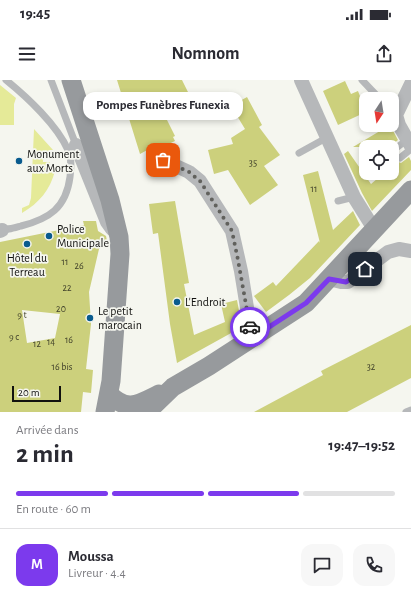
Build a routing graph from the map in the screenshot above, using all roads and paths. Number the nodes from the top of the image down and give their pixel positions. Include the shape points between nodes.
1 (6, 80) edge
2 (51, 80) edge
3 (71, 80) edge
4 (301, 80) edge
5 (362, 80) edge
6 (411, 84) edge
7 (373, 92) edge
8 (399, 104) edge
9 (399, 124) edge
10 (328, 137) junction
11 (410, 145) edge
12 (399, 149) edge
13 (75, 151) junction
14 (299, 154) dead end
15 (400, 158) dead end
16 (163, 160) dead end
17 (411, 190) edge
18 (354, 197) junction
19 (338, 201) dead end
20 (374, 229) junction
21 (1, 230) edge
22 (119, 237) junction
23 (409, 248) edge
24 (329, 279) junction
25 (252, 338) junction
26 (173, 387) junction
27 (109, 394) junction
28 (411, 410) edge
29 (105, 412) edge
30 (147, 412) edge
31 (406, 412) edge

1 - 13 lane via 46,118
2 - 13 lane
3 - 22 street
4 - 10 street
5 - 7 lane
6 - 8 street
9 - 11 street
10 - 14 lane
10 - 18 street
11 - 12 lane
11 - 15 lane
13 - 21 lane via 69,186 55,211 36,222
13 - 22 street via 107,222
16 - 25 street via 189,172 200,181 232,231
17 - 20 street
18 - 19 lane
18 - 20 street
20 - 24 street
22 - 27 street via 120,254
23 - 24 street via 388,252 348,282
24 - 25 street via 306,303
25 - 26 street
26 - 27 street via 127,407 118,404
26 - 30 street
27 - 29 street
28 - 31 lane

